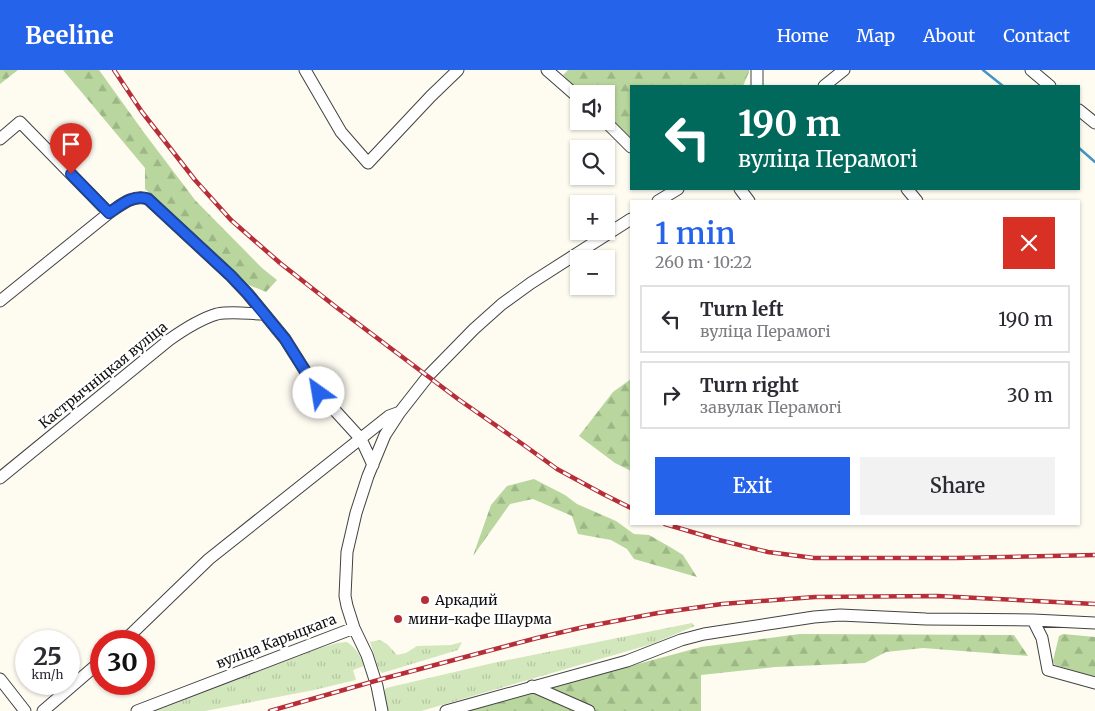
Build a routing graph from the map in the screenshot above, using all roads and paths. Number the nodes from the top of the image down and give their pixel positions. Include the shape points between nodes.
1 (305, 70) edge
2 (458, 70) edge
3 (547, 70) edge
4 (757, 70) edge
5 (844, 70) edge
6 (1031, 70) edge
7 (757, 85) edge
8 (825, 85) edge
9 (1049, 85) edge
10 (570, 90) edge
11 (1080, 111) edge
12 (1095, 123) edge
13 (614, 130) edge
14 (0, 139) edge
15 (630, 146) edge
16 (671, 190) edge
17 (741, 190) edge
18 (908, 190) edge
19 (659, 200) edge
20 (749, 200) edge
21 (916, 200) edge
22 (109, 213) junction
23 (630, 219) edge
24 (248, 294) junction
25 (0, 301) edge
26 (242, 313) junction
27 (264, 314) junction
28 (400, 412) junction
29 (361, 439) junction
30 (373, 465) junction
31 (0, 478) edge
32 (1033, 620) junction
33 (1095, 623) edge
34 (354, 628) junction
35 (135, 630) edge
36 (90, 670) edge
37 (0, 679) edge
38 (1095, 683) edge
39 (532, 686) junction
40 (25, 711) edge
41 (43, 711) edge
42 (136, 711) edge
43 (382, 711) edge
44 (446, 711) edge
45 (589, 711) edge

1 - 2 street via 341,132 368,163
3 - 10 street
4 - 7 street
5 - 8 street
6 - 9 street
11 - 12 street
13 - 15 street
14 - 22 street via 20,122
16 - 19 street
17 - 20 street
18 - 21 street
22 - 24 street via 133,198 148,199
22 - 25 street
23 - 28 street, вуліца Карыцкага via 502,304 429,375
24 - 26 street
24 - 27 street
26 - 27 street, Кастрычніцкая вуліца
26 - 31 street, Кастрычніцкая вуліца via 218,314 182,331
27 - 29 street via 285,339 319,393
28 - 29 street, вуліца Карыцкага via 389,416
28 - 30 street, вуліца Карыцкага via 385,435
29 - 30 street
29 - 35 street, вуліца Карыцкага via 209,559
30 - 34 street, вуліца Карыцкага via 356,513 347,552 345,596
32 - 33 street
32 - 38 street via 1042,638 1048,670
32 - 39 street via 814,617 704,634 627,661
34 - 42 street, вуліца Карыцкага
34 - 43 street via 378,686
36 - 41 street
37 - 40 street
39 - 44 street
39 - 45 street

